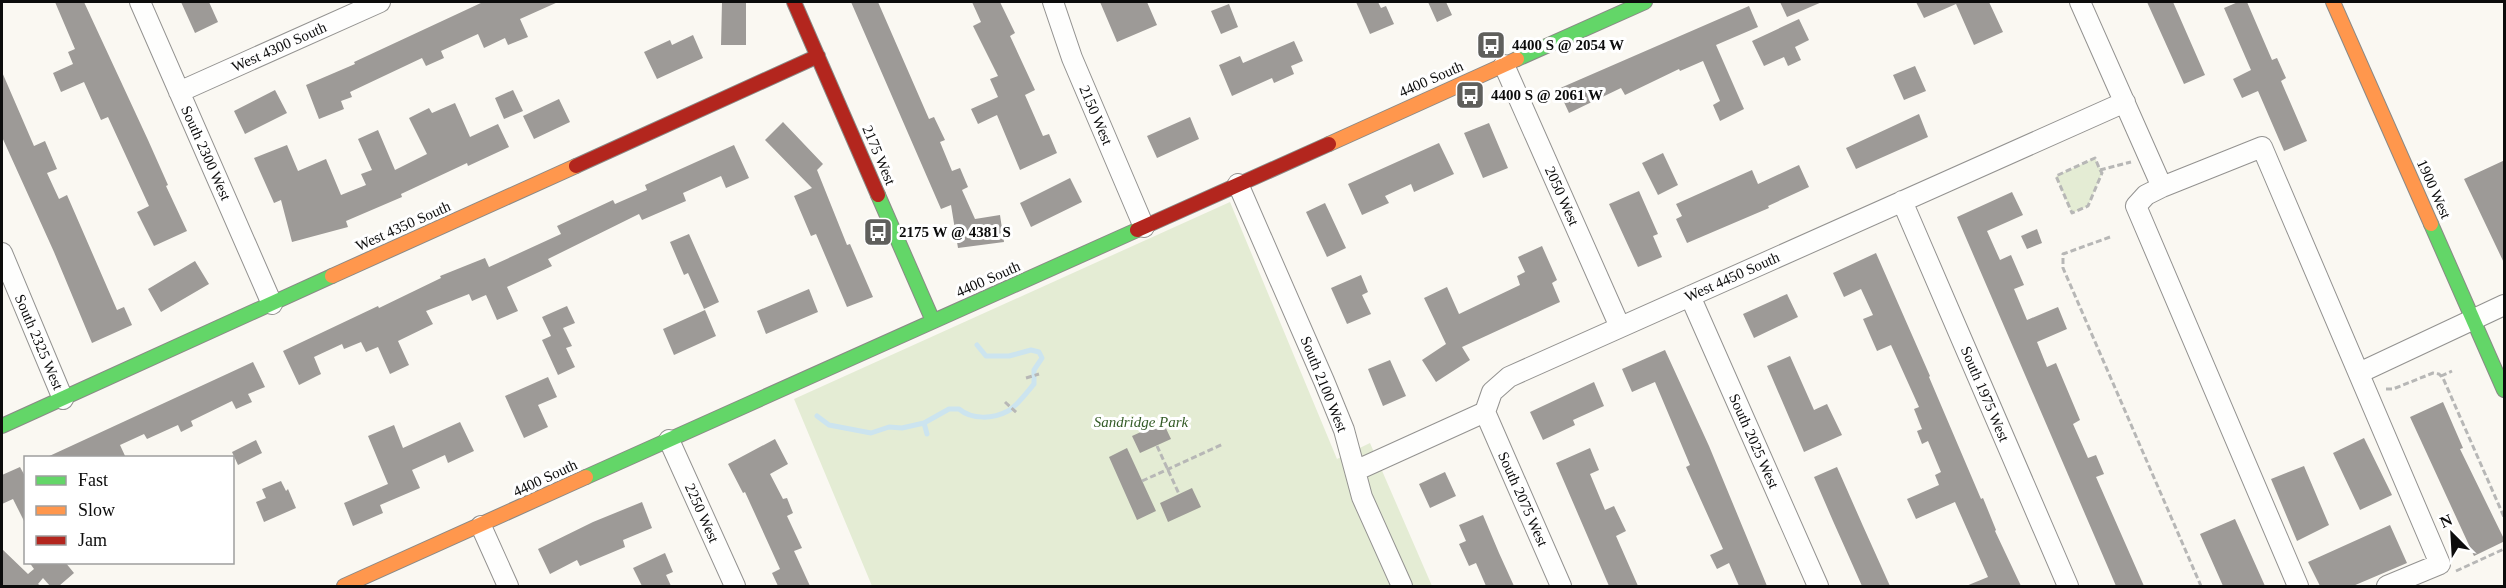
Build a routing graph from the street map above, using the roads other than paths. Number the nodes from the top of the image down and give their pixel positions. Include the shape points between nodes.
1 (140, 2) edge
2 (380, 2) edge
3 (794, 2) edge
4 (1053, 2) edge
5 (1645, 2) edge
6 (2080, 2) edge
7 (2333, 2) edge
8 (818, 56) junction
9 (1504, 65) junction
10 (179, 92) junction
11 (2125, 102) junction
12 (1238, 184) junction
13 (2162, 187) junction
14 (1902, 201) junction
15 (1144, 226) junction
16 (2, 253) edge
17 (1690, 296) junction
18 (272, 304) junction
19 (2505, 304) edge
20 (2474, 319) junction
21 (933, 321) junction
22 (1620, 327) junction
23 (2359, 374) junction
24 (2505, 390) edge
25 (63, 399) junction
26 (1485, 412) junction
27 (2, 426) edge
28 (669, 440) junction
29 (1355, 471) junction
30 (481, 526) junction
31 (344, 586) edge
32 (508, 586) edge
33 (735, 586) edge
34 (1402, 586) edge
35 (1561, 586) edge
36 (1818, 586) edge
37 (2068, 586) edge
38 (2298, 586) edge
39 (2387, 586) edge

1 - 10 street, South 2300 West
2 - 10 street, West 4300 South
3 - 8 street, 2175 West
4 - 15 street, 2150 West via 1072,58
5 - 9 street, 4400 South
6 - 11 street
7 - 20 street, 1900 West
8 - 18 street, West 4350 South
8 - 21 street, 2175 West
9 - 12 street, 4400 South
9 - 22 street, 2050 West
10 - 18 street, South 2300 West
11 - 13 street
11 - 14 street, West 4450 South
12 - 15 street, 4400 South
12 - 29 street, South 2100 West via 1344,430
13 - 23 street via 2262,147
13 - 38 street via 2136,206
14 - 17 street, West 4450 South
14 - 37 street, South 1975 West
15 - 21 street, 4400 South
16 - 25 street, South 2325 West
17 - 22 street, West 4450 South
17 - 36 street, South 2025 West
18 - 25 street, West 4350 South
19 - 20 street
20 - 23 street
20 - 24 street, 1900 West
21 - 28 street, 4400 South
22 - 26 street, West 4450 South via 1509,377 1492,392
23 - 39 street via 2440,564
25 - 27 street, West 4350 South
26 - 29 street
26 - 35 street, South 2075 West
28 - 30 street, 4400 South
28 - 33 street, 2250 West
29 - 34 street, South 2100 West
30 - 31 street, 4400 South
30 - 32 street

